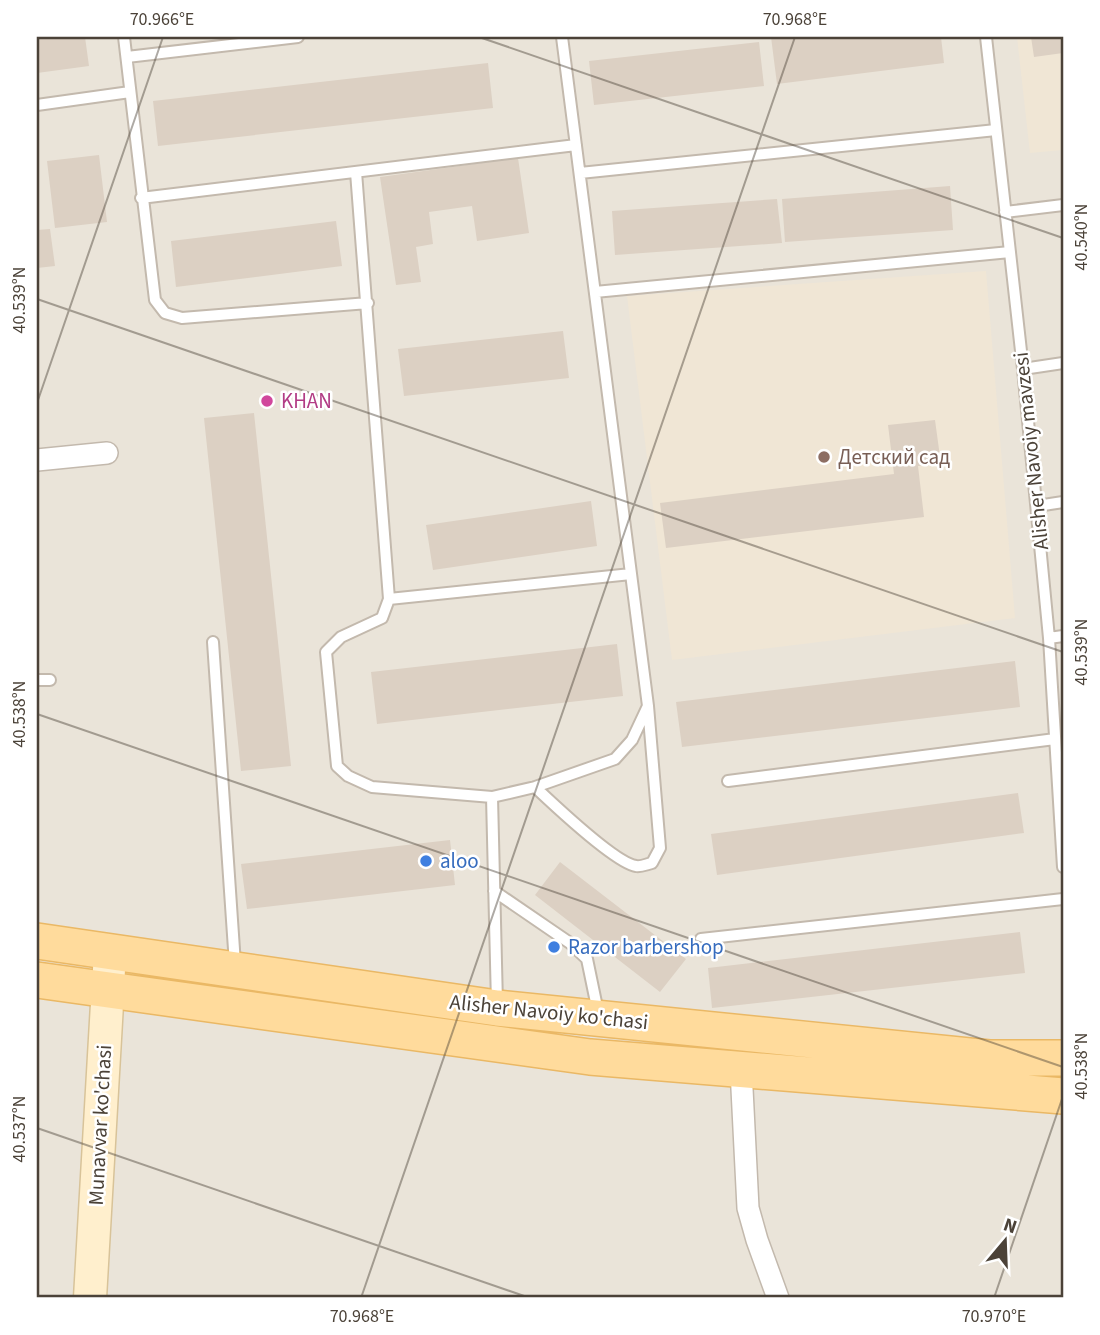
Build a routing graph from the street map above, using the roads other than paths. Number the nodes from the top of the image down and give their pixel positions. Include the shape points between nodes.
1 (124, 37) edge
2 (298, 37) edge
3 (562, 37) edge
4 (986, 37) edge
5 (127, 57) junction
6 (130, 92) junction
7 (37, 106) edge
8 (996, 130) junction
9 (576, 145) junction
10 (356, 172) junction
11 (580, 173) junction
12 (141, 198) junction
13 (1063, 205) edge
14 (1005, 212) junction
15 (1010, 252) junction
16 (595, 292) junction
17 (368, 303) junction
18 (1063, 363) edge
19 (1023, 369) junction
20 (107, 453) dead end
21 (37, 460) edge
22 (1063, 502) edge
23 (1037, 506) junction
24 (631, 574) junction
25 (388, 599) junction
26 (1063, 636) edge
27 (1049, 638) junction
28 (213, 642) dead end
29 (37, 680) edge
30 (50, 680) dead end
31 (648, 706) junction
32 (1055, 739) junction
33 (728, 781) dead end
34 (535, 787) junction
35 (1061, 792) edge
36 (492, 797) junction
37 (1063, 867) edge
38 (494, 891) junction
39 (1063, 899) edge
40 (701, 939) dead end
41 (37, 942) edge
42 (110, 952) junction
43 (236, 970) junction
44 (37, 980) edge
45 (107, 991) junction
46 (497, 1008) junction
47 (599, 1018) junction
48 (1063, 1058) edge
49 (741, 1069) junction
50 (1063, 1096) edge
51 (90, 1298) edge
52 (778, 1298) edge

1 - 5 lane
2 - 5 lane
3 - 9 lane
4 - 8 lane, Alisher Navoiy mavzesi
5 - 6 lane
6 - 7 lane
6 - 12 lane
8 - 11 lane
8 - 14 lane, Alisher Navoiy mavzesi
9 - 10 lane
9 - 11 lane
10 - 12 lane
10 - 17 lane
11 - 16 lane
12 - 17 lane via 155,300 165,313 182,317
13 - 14 lane
14 - 15 lane, Alisher Navoiy mavzesi
15 - 16 lane
15 - 19 lane, Alisher Navoiy mavzesi
16 - 24 lane
17 - 25 lane
18 - 19 lane
19 - 23 lane, Alisher Navoiy mavzesi
20 - 21 street
22 - 23 lane
23 - 27 lane, Alisher Navoiy mavzesi
24 - 25 lane
24 - 31 lane
25 - 36 lane via 382,618 341,637 326,652 337,766 372,787
26 - 27 lane
27 - 32 lane, Alisher Navoiy mavzesi
28 - 43 lane
29 - 30 lane
31 - 34 lane via 632,740 615,759
31 - 34 lane via 660,848 652,863 638,867 627,863
32 - 33 lane
32 - 35 lane, Alisher Navoiy mavzesi
34 - 36 lane
35 - 37 lane, Alisher Navoiy mavzesi
36 - 38 lane
38 - 46 lane
38 - 47 lane via 587,959
39 - 40 lane
41 - 42 main road, Alisher Navoiy ko'chasi
42 - 43 main road, Alisher Navoiy ko'chasi
42 - 45 main road, Munavvar ko'chasi
43 - 46 main road, Alisher Navoiy ko'chasi
44 - 45 main road, Alisher Navoiy ko'chasi
45 - 49 main road, Alisher Navoiy ko'chasi via 590,1057
45 - 51 main road, Munavvar ko'chasi
46 - 47 main road, Alisher Navoiy ko'chasi
47 - 48 main road, Alisher Navoiy ko'chasi via 989,1058
49 - 50 main road, Alisher Navoiy ko'chasi
49 - 52 street via 748,1208

